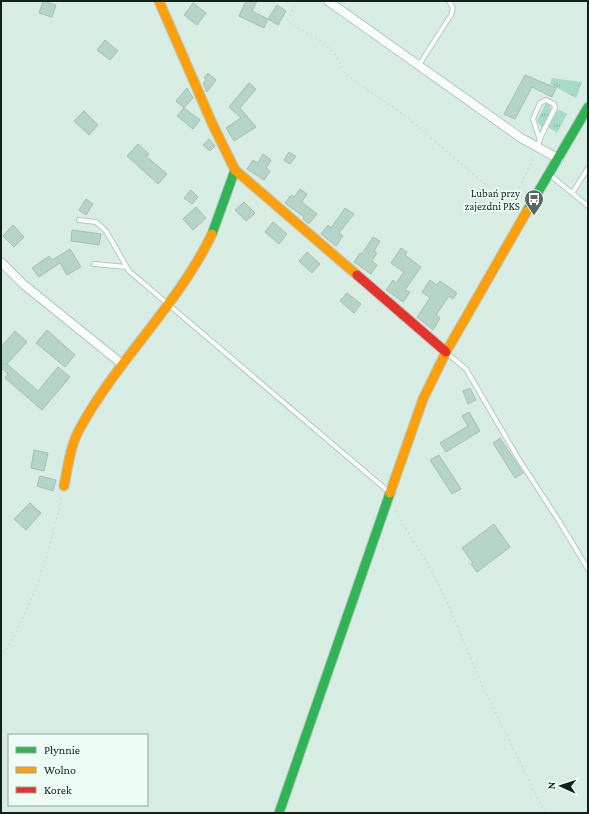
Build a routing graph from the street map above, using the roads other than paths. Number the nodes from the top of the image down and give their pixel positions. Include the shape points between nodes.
1 (159, 1) edge
2 (328, 1) edge
3 (449, 1) edge
4 (419, 65) junction
5 (588, 107) edge
6 (540, 138) junction
7 (537, 147) junction
8 (559, 159) junction
9 (588, 168) edge
10 (235, 170) junction
11 (550, 175) junction
12 (573, 192) junction
13 (588, 206) edge
14 (79, 220) dead end
15 (1, 262) edge
16 (94, 264) dead end
17 (126, 267) junction
18 (169, 304) junction
19 (446, 352) junction
20 (122, 364) junction
21 (64, 486) road end
22 (390, 493) junction
23 (588, 569) edge
24 (279, 813) edge

1 - 10 street
2 - 4 street
3 - 4 lane via 453,8 451,15
4 - 7 street
5 - 8 street
6 - 6 lane via 532,119 540,103 546,100 554,104 555,108
6 - 7 lane
7 - 8 street
8 - 11 street
9 - 12 lane
10 - 18 street via 212,234
10 - 19 street
11 - 12 lane
11 - 19 street
12 - 13 lane
14 - 17 lane via 96,222 106,231
15 - 20 street
16 - 17 lane
17 - 18 lane
18 - 20 street
18 - 22 lane
19 - 22 street via 423,400
19 - 23 lane via 466,369
20 - 21 street via 79,431 71,452
22 - 24 street

